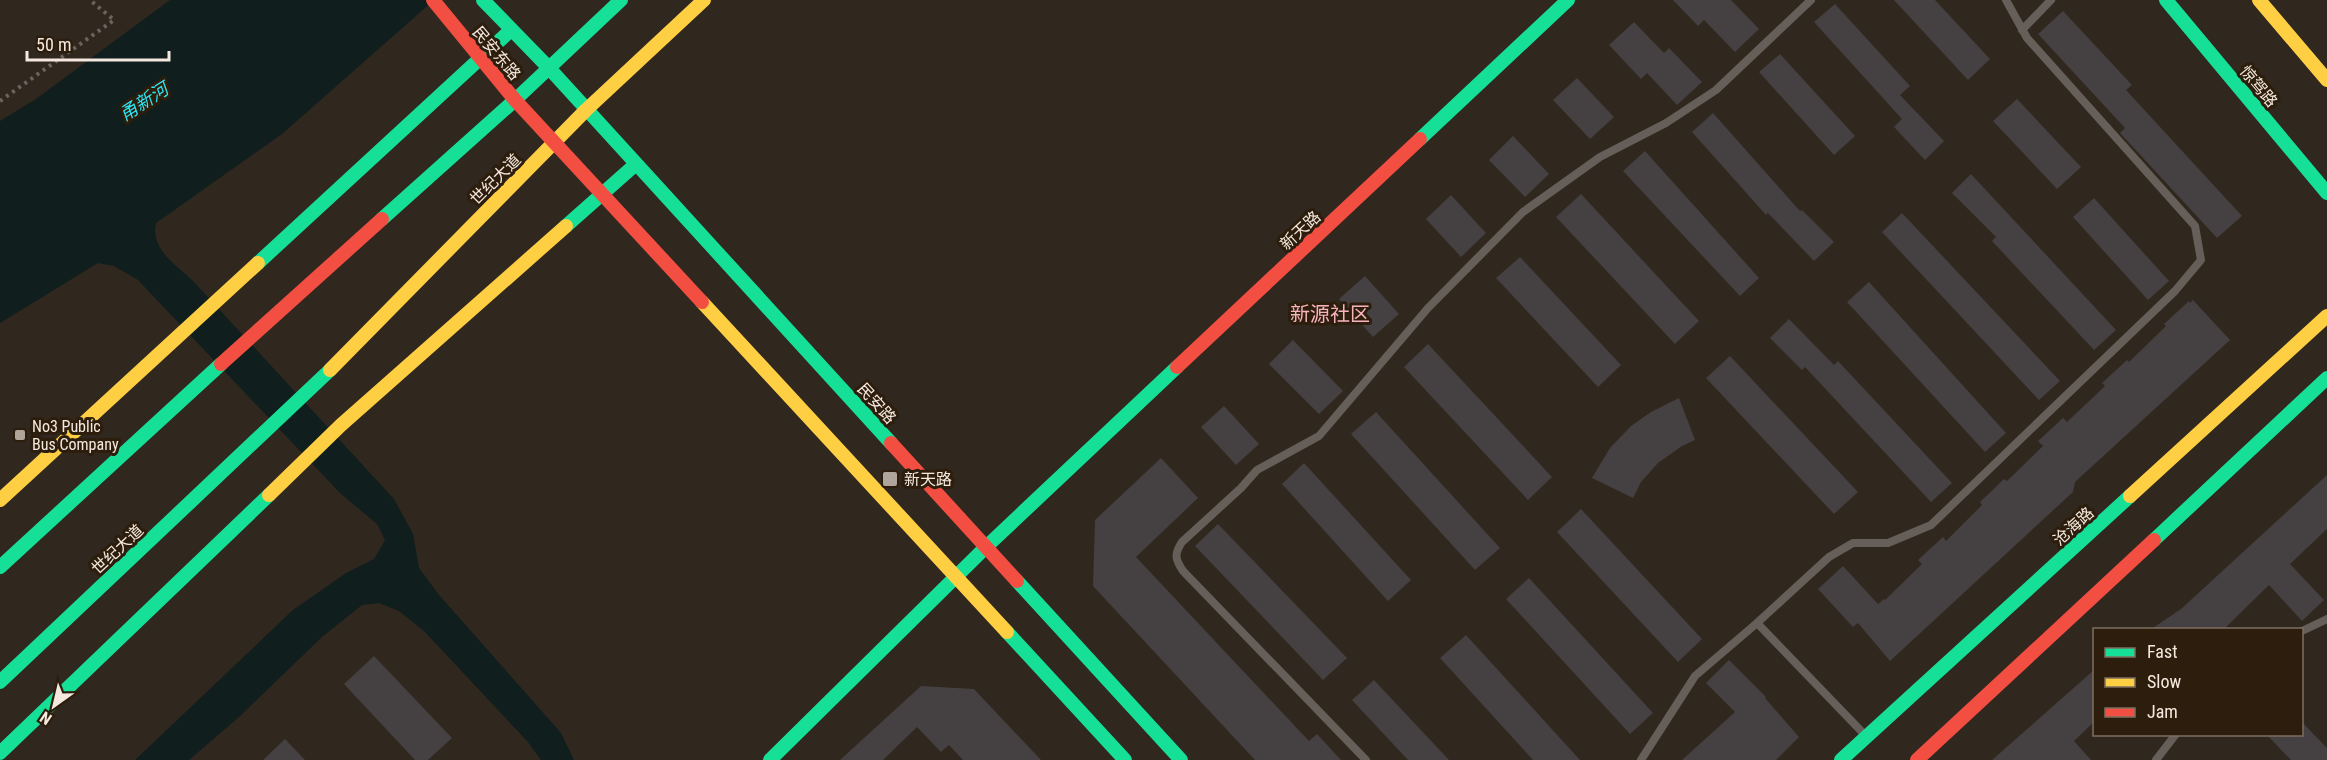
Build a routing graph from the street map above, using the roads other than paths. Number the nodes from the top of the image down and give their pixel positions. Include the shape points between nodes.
1 (433, 0) edge
2 (483, 0) edge
3 (621, 0) edge
4 (704, 0) edge
5 (1569, 0) edge
6 (1811, 0) edge
7 (2006, 0) edge
8 (2051, 0) edge
9 (2166, 0) edge
10 (2259, 0) edge
11 (511, 30) junction
12 (2022, 30) junction
13 (480, 58) junction
14 (549, 68) junction
15 (2327, 80) edge
16 (515, 100) junction
17 (586, 110) junction
18 (554, 142) junction
19 (636, 164) junction
20 (2327, 193) edge
21 (602, 194) junction
22 (2327, 316) edge
23 (2327, 378) edge
24 (0, 500) edge
25 (986, 547) junction
26 (0, 567) edge
27 (957, 578) junction
28 (2327, 619) edge
29 (1757, 623) junction
30 (2303, 630) edge
31 (0, 682) edge
32 (1866, 736) junction
33 (2175, 736) edge
34 (0, 753) edge
35 (770, 760) edge
36 (1125, 760) edge
37 (1181, 760) edge
38 (1366, 760) edge
39 (1641, 760) edge
40 (1841, 760) edge
41 (1917, 760) edge
42 (2156, 760) edge

1 - 13 main road, 民安东路
2 - 11 main road, 民安东路
3 - 14 main road
4 - 17 main road, 世纪大道
5 - 25 main road, 新天路
6 - 38 lane via 1716,90 1666,123 1627,141 1522,212 1428,308 1319,436 1257,470 1176,551 1183,571
7 - 12 lane
8 - 12 lane
9 - 20 main road, 惊驾路
10 - 15 main road
11 - 13 main road
11 - 14 main road, 民安东路
12 - 29 lane via 2195,226 2201,260 2175,291 1931,525 1888,543 1853,543 1829,557
13 - 16 main road, 民安东路
13 - 24 main road
14 - 16 main road
14 - 17 main road, 民安路
16 - 18 main road
16 - 26 main road
17 - 18 main road, 世纪大道
17 - 19 main road, 民安路
18 - 21 main road
18 - 31 main road, 世纪大道 via 314,386
19 - 21 main road
19 - 25 main road, 民安路
21 - 27 main road
21 - 34 main road via 341,425
22 - 32 main road, 沧海路
23 - 41 main road
25 - 27 main road, 新天路
25 - 37 main road, 民安路
27 - 35 main road, 新天路
27 - 36 main road
28 - 30 lane
29 - 32 lane
29 - 39 lane via 1695,676
32 - 40 main road, 沧海路
33 - 42 lane

